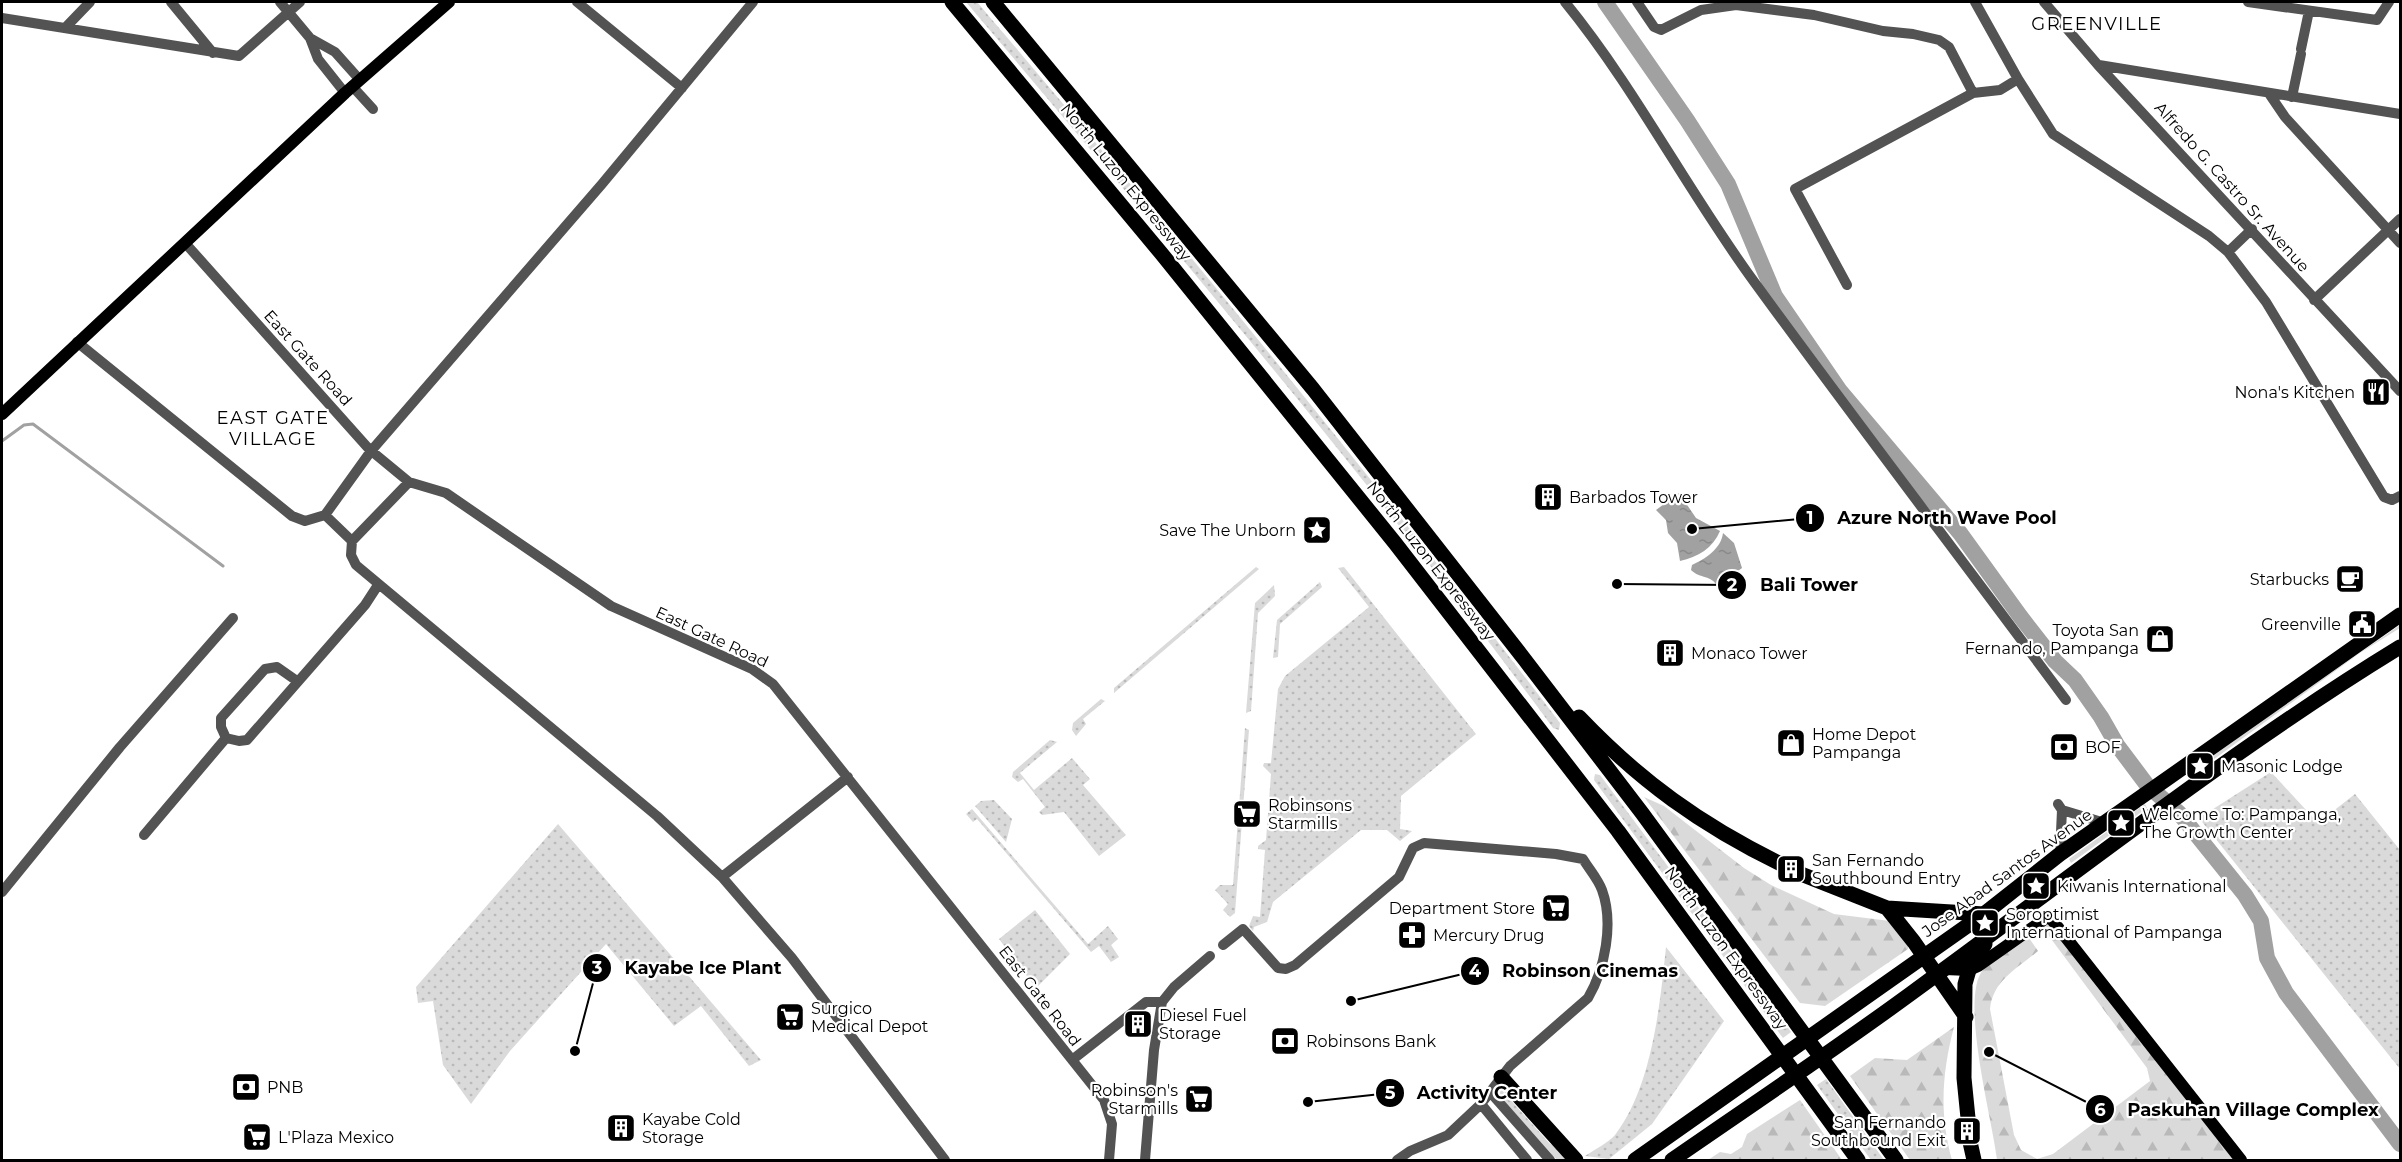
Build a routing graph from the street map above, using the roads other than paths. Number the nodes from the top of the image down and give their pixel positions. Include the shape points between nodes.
1 (171, 2) edge
2 (280, 2) edge
3 (300, 2) edge
4 (449, 2) edge
5 (577, 2) edge
6 (753, 2) edge
7 (952, 2) edge
8 (993, 2) edge
9 (1564, 2) edge
10 (1637, 2) edge
11 (1975, 2) edge
12 (2044, 2) edge
13 (2248, 2) edge
14 (2389, 2) edge
15 (84, 4) edge
16 (289, 11) junction
17 (2309, 11) junction
18 (2, 18) edge
19 (65, 28) junction
20 (310, 38) junction
21 (213, 52) junction
22 (2098, 65) junction
23 (2018, 80) junction
24 (352, 86) junction
25 (682, 88) junction
26 (1973, 93) junction
27 (2270, 95) junction
28 (2292, 97) junction
29 (373, 109) dead end
30 (2400, 114) edge
31 (2400, 219) edge
32 (2252, 229) junction
33 (2389, 231) junction
34 (2400, 243) edge
35 (186, 244) junction
36 (2228, 252) junction
37 (1847, 285) dead end
38 (2314, 300) junction
39 (77, 342) junction
40 (2400, 392) edge
41 (2, 414) edge
42 (371, 452) junction
43 (409, 482) junction
44 (2400, 496) edge
45 (325, 515) junction
46 (352, 541) junction
47 (378, 585) junction
48 (2400, 615) edge
49 (233, 618) dead end
50 (2400, 647) edge
51 (1525, 660) junction
52 (297, 681) junction
53 (2066, 700) dead end
54 (226, 738) junction
55 (848, 777) junction
56 (2105, 823) junction
57 (144, 835) dead end
58 (2060, 854) junction
59 (1781, 864) tunnel mouth
60 (1801, 874) tunnel mouth
61 (722, 877) junction
62 (2, 892) edge
63 (1887, 908) junction
64 (1984, 914) junction
65 (1992, 934) junction
66 (1223, 945) dead end
67 (1210, 956) dead end
68 (1923, 957) junction
69 (1973, 968) junction
70 (1941, 972) junction
71 (1162, 1002) junction
72 (1966, 1017) junction
73 (1072, 1060) junction
74 (1501, 1077) junction
75 (1490, 1092) junction
76 (1481, 1104) junction
77 (1968, 1118) tunnel mouth
78 (1726, 1123) junction
79 (1970, 1142) tunnel mouth
80 (945, 1161) edge
81 (1109, 1161) edge
82 (1145, 1161) edge
83 (1397, 1161) edge
84 (1527, 1161) edge
85 (1550, 1161) edge
86 (1576, 1161) edge
87 (1635, 1161) edge
88 (1672, 1161) edge
89 (1688, 1161) edge
90 (1858, 1161) edge
91 (1896, 1161) edge
92 (1974, 1161) edge
93 (2241, 1161) edge

1 - 21 street
2 - 16 street
3 - 16 street
4 - 24 main road via 394,56
5 - 25 street
6 - 25 street
7 - 90 highway, North Luzon Expressway via 1395,543 1618,831
8 - 51 highway, North Luzon Expressway via 1313,389
9 - 53 street via 1634,98 1754,282
10 - 26 street via 1654,27 1661,30 1701,9 1736,5 1928,37 1948,47
11 - 23 street
12 - 22 street, Alfredo G. Castro Sr. Avenue
13 - 17 street
14 - 17 street via 2377,20
15 - 19 street
16 - 20 street
16 - 21 street via 239,56
17 - 28 street
18 - 19 street
19 - 21 street
20 - 24 street via 315,54
20 - 24 street via 335,52
22 - 27 street
22 - 32 street, Alfredo G. Castro Sr. Avenue
23 - 26 street via 2000,90
23 - 36 street via 2043,121 2064,144
24 - 29 street
24 - 35 main road
25 - 42 street
26 - 37 street via 1795,189
27 - 28 street
27 - 33 street via 2285,117
28 - 30 street
31 - 33 street
32 - 36 street
32 - 38 street, Alfredo G. Castro Sr. Avenue
33 - 34 street
33 - 38 street
35 - 39 main road
35 - 42 street, East Gate Road
36 - 44 street via 2266,302 2384,497 2392,500
38 - 40 street, Alfredo G. Castro Sr. Avenue
39 - 41 main road
39 - 45 street via 291,516 305,521
42 - 43 street, East Gate Road
42 - 45 street
43 - 46 street
43 - 55 street, East Gate Road via 446,493 611,606 765,676
45 - 46 street
46 - 47 street via 351,555 356,565
47 - 52 street
47 - 61 street via 657,816
48 - 56 highway, Jose Abad Santos Avenue
49 - 62 street via 120,747
50 - 65 highway via 2192,786
51 - 59 highway via 1644,780 1725,836
51 - 91 highway, North Luzon Expressway
52 - 54 street via 247,740
52 - 54 street via 277,667 265,669 221,718
54 - 57 street
55 - 61 street
55 - 73 street, East Gate Road
56 - 58 highway, Jose Abad Santos Avenue
56 - 58 street via 2060,807
58 - 64 highway, Jose Abad Santos Avenue
60 - 63 highway
61 - 80 street via 792,958
63 - 64 highway
63 - 68 highway
64 - 68 highway, Jose Abad Santos Avenue
65 - 69 highway
65 - 70 highway
66 - 74 street via 1243,928 1278,968 1295,965 1399,877 1413,848 1424,843 1582,859 1601,889 1605,905 1604,954 1595,985 1588,998
67 - 71 street
68 - 70 highway
68 - 87 highway, Jose Abad Santos Avenue
69 - 70 main road
69 - 72 highway via 1965,984
69 - 93 main road via 2049,916
70 - 72 highway
70 - 78 highway
71 - 73 street via 1146,1002
71 - 82 street
72 - 77 highway via 1964,1078
73 - 81 street, East Gate Road via 1110,1111 1113,1137
74 - 75 street
74 - 86 highway
75 - 76 street
75 - 85 street
76 - 83 street via 1448,1135 1410,1151
76 - 84 street
78 - 88 highway
78 - 89 highway
79 - 92 highway

